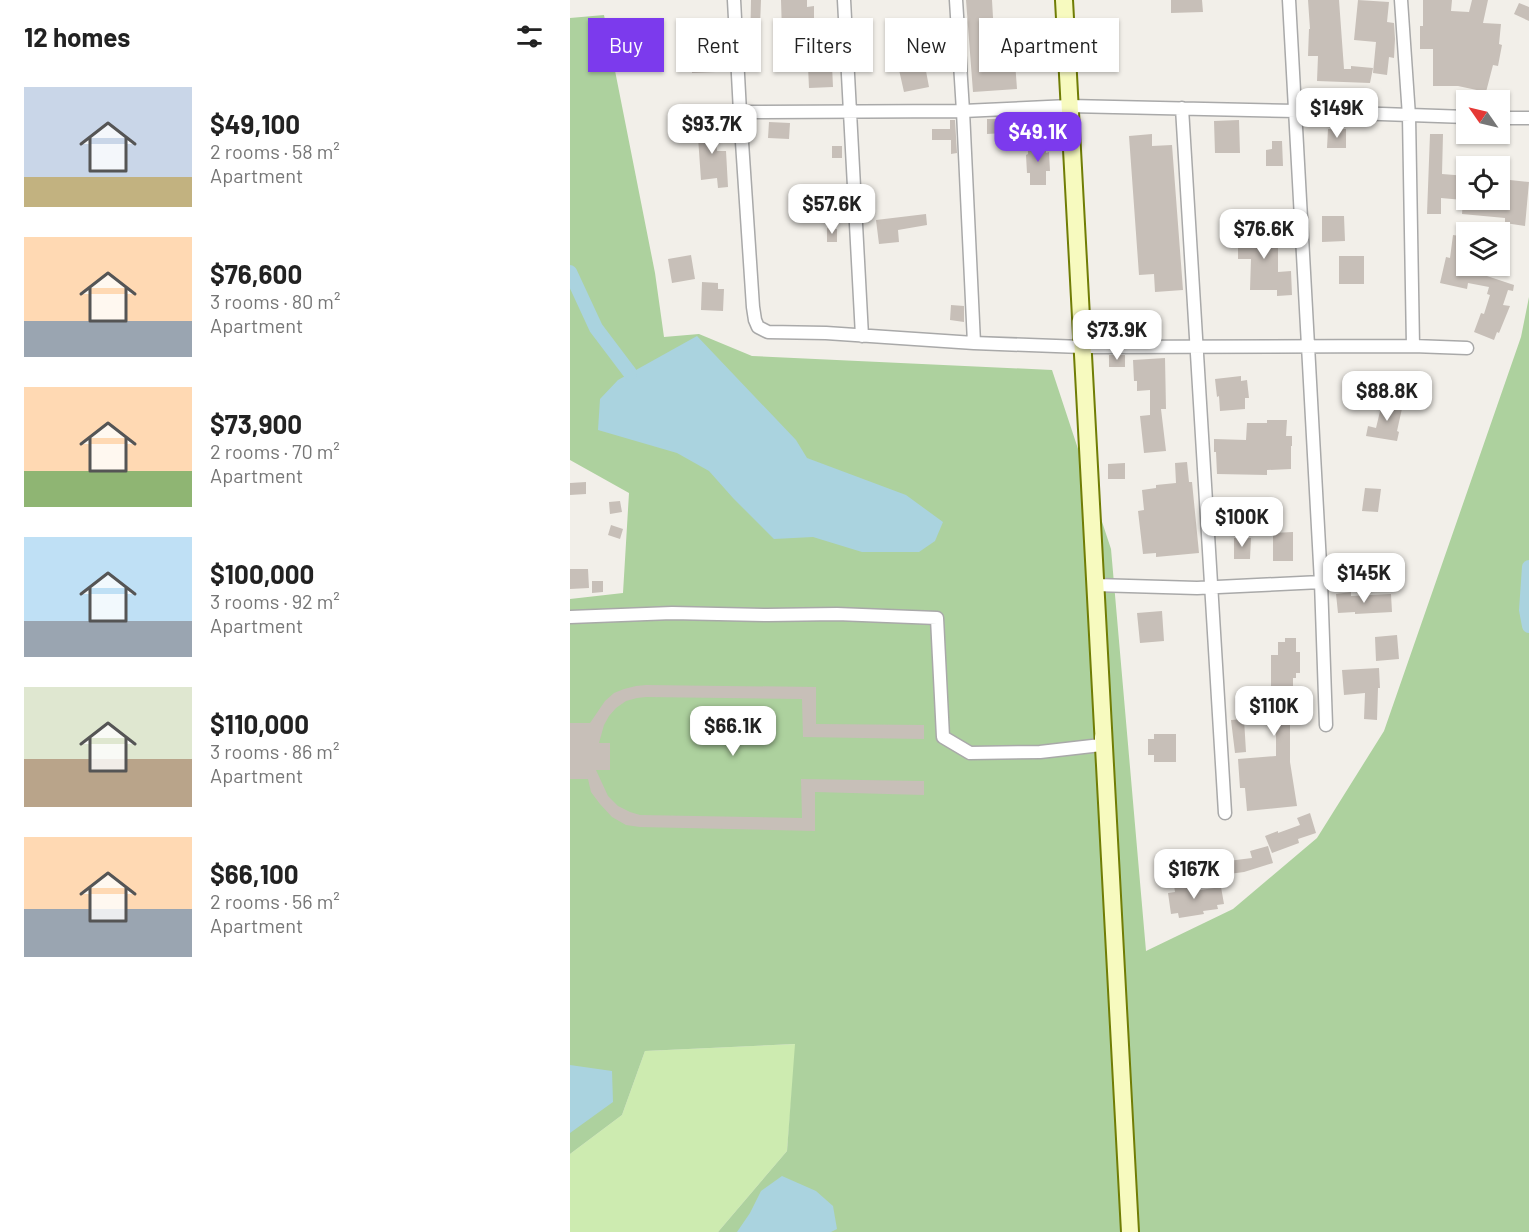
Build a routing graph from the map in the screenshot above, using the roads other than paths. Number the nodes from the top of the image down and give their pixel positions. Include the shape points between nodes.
1 (735, 0) edge
2 (844, 0) edge
3 (956, 0) edge
4 (1064, 0) edge
5 (1289, 0) edge
6 (1401, 0) edge
7 (1069, 106) junction
8 (1182, 108) junction
9 (963, 111) junction
10 (1296, 111) junction
11 (740, 112) junction
12 (850, 112) junction
13 (1409, 116) junction
14 (1456, 117) edge
15 (1510, 118) edge
16 (1529, 118) edge
17 (862, 336) junction
18 (974, 343) junction
19 (1307, 346) junction
20 (1413, 346) junction
21 (1082, 347) junction
22 (1197, 347) junction
23 (1467, 348) dead end
24 (1092, 526) junction
25 (1321, 582) junction
26 (1095, 585) junction
27 (1211, 588) junction
28 (570, 617) edge
29 (1326, 725) dead end
30 (1225, 813) dead end
31 (1130, 1232) edge

1 - 11 street
2 - 12 street
3 - 9 street
4 - 7 street
5 - 10 street
6 - 13 street
7 - 8 street
7 - 9 street
7 - 21 street
8 - 10 street
8 - 22 street
9 - 12 street
9 - 18 street
10 - 13 street
10 - 19 street
11 - 12 street
11 - 17 street via 753,307 758,327 768,332
12 - 17 street
13 - 14 street
13 - 20 street
15 - 16 street
17 - 18 street
18 - 21 street
19 - 20 street
19 - 22 street
19 - 25 street
20 - 23 street
21 - 22 street
21 - 24 street
22 - 27 street
24 - 26 street
24 - 28 street via 1101,745 1040,752 970,753 943,737 937,618 672,613
25 - 27 street
25 - 29 street
26 - 27 street
26 - 31 street
27 - 30 street

